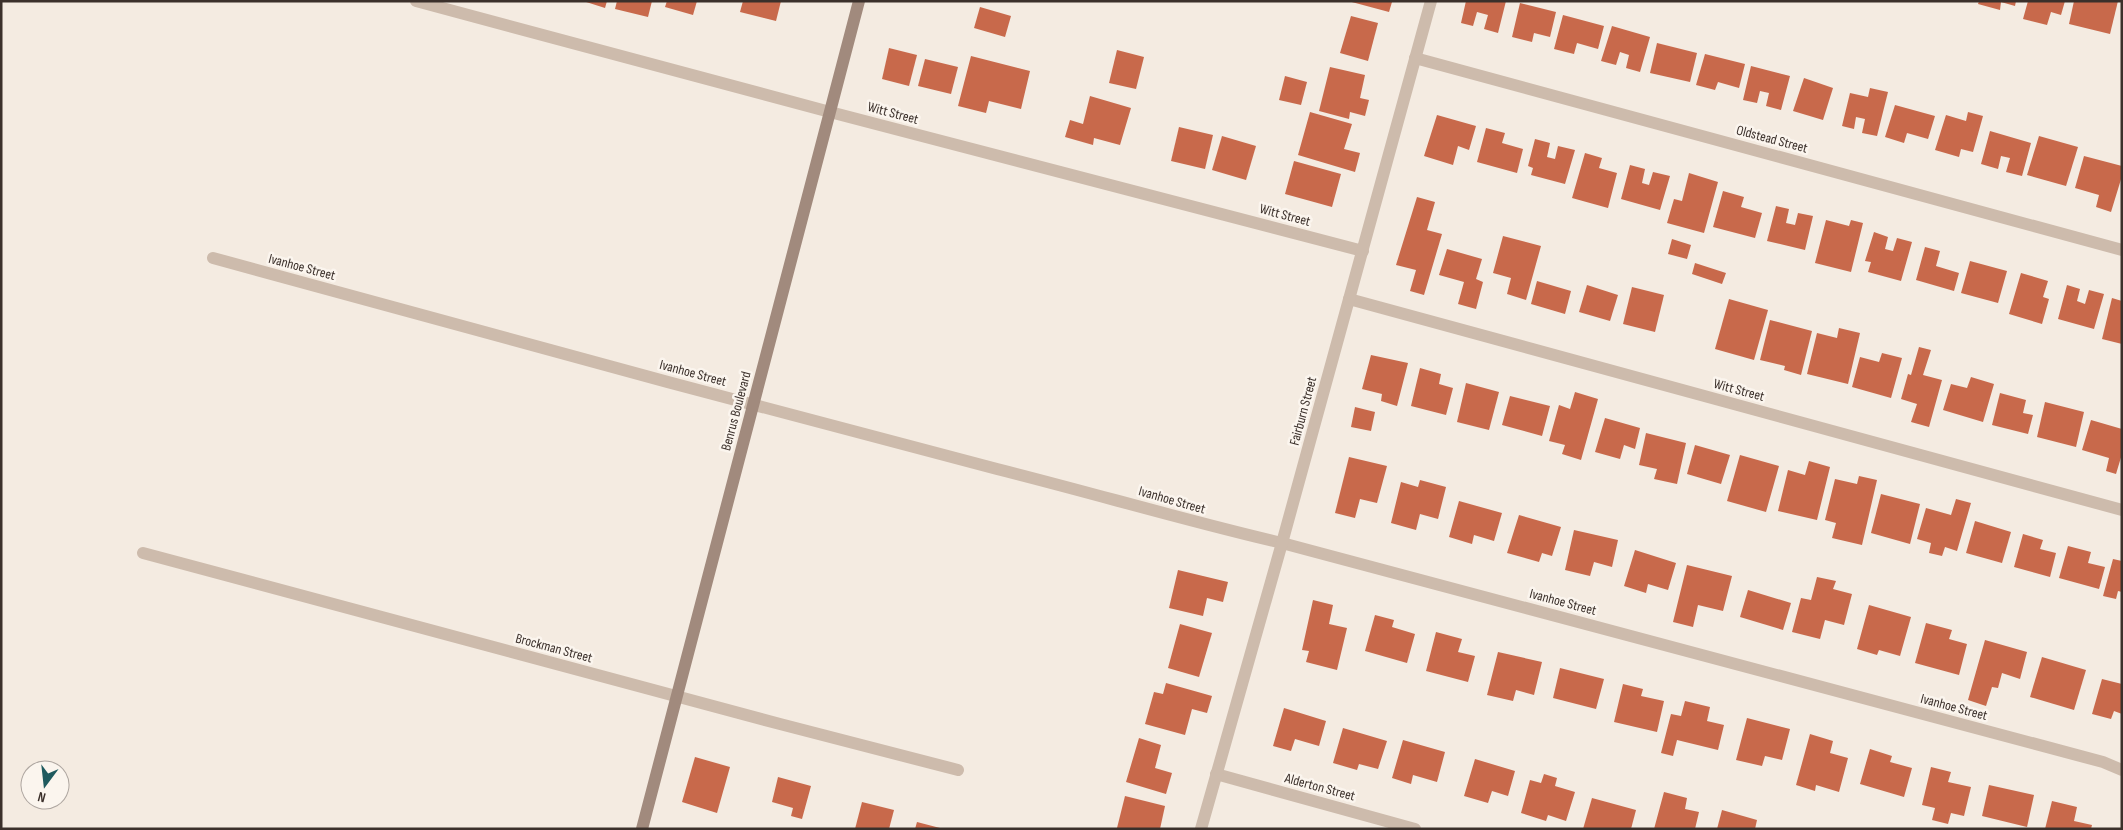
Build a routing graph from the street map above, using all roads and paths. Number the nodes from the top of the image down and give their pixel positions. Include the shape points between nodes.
1 (416, 1) edge
2 (860, 1) edge
3 (1431, 1) edge
4 (1415, 58) junction
5 (830, 112) junction
6 (2122, 250) edge
7 (1363, 251) junction
8 (213, 258) dead end
9 (1349, 299) junction
10 (753, 405) junction
11 (2122, 510) edge
12 (1282, 543) junction
13 (143, 554) dead end
14 (677, 697) junction
15 (958, 770) dead end
16 (2122, 770) edge
17 (1216, 774) junction
18 (642, 829) edge
19 (1201, 829) edge
20 (1415, 829) edge

1 - 5 street, Witt Street
2 - 5 street, Benrus Boulevard
3 - 4 street, Fairburn Street
4 - 6 street, Oldstead Street
4 - 7 street, Fairburn Street
5 - 7 street, Witt Street
5 - 10 street, Benrus Boulevard
7 - 9 street, Fairburn Street
8 - 10 street, Ivanhoe Street
9 - 11 street, Witt Street
9 - 12 street, Fairburn Street
10 - 12 street, Ivanhoe Street
10 - 14 street, Benrus Boulevard
12 - 16 street, Ivanhoe Street via 2103,762
12 - 17 street, Fairburn Street
13 - 14 street, Brockman Street
14 - 15 street, Brockman Street
14 - 18 street, Benrus Boulevard
17 - 19 street, Fairburn Street
17 - 20 street, Alderton Street

